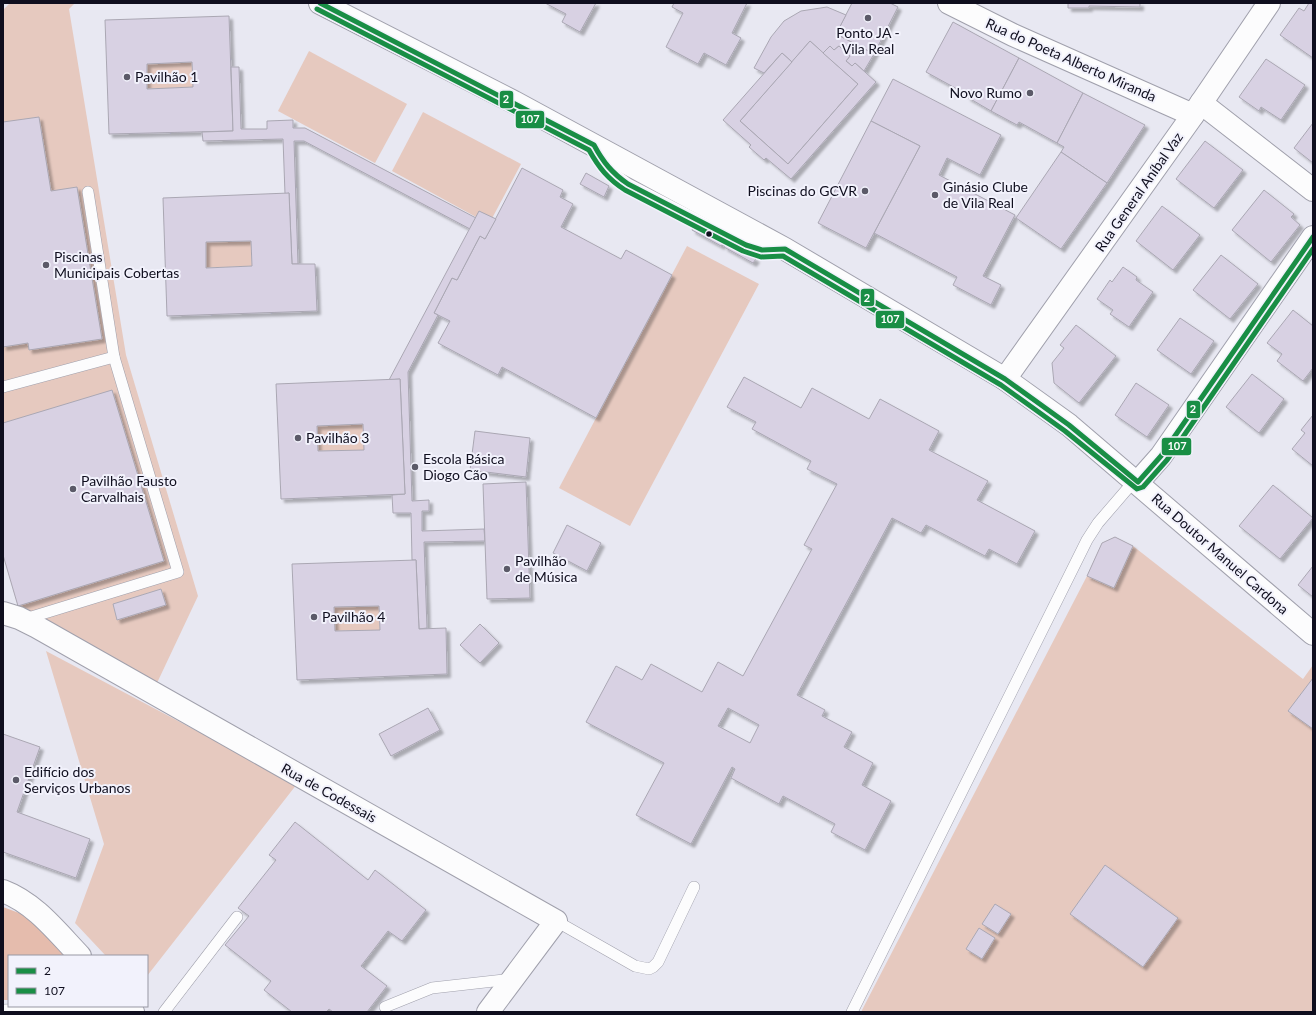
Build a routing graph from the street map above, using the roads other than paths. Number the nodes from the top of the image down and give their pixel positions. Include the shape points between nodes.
1 (320, 3) edge
2 (949, 3) edge
3 (1270, 3) edge
4 (1197, 109) junction
5 (1313, 190) edge
6 (88, 192) dead end
7 (1313, 237) edge
8 (114, 357) junction
9 (1005, 379) junction
10 (3, 387) edge
11 (1137, 481) junction
12 (12, 616) edge
13 (1313, 634) edge
14 (694, 887) dead end
15 (3, 891) edge
16 (237, 917) dead end
17 (556, 921) junction
18 (79, 955) edge
19 (512, 979) junction
20 (96, 1007) edge
21 (384, 1007) dead end
22 (3, 1010) edge
23 (164, 1012) edge
24 (488, 1012) edge
25 (852, 1012) edge

1 - 9 street, Rua Doutor Manuel Cardona via 785,249
2 - 4 street, Rua do Poeta Alberto Miranda via 1007,32
3 - 4 street, Rua General Aníbal Vaz
4 - 5 street, Rua do Poeta Alberto Miranda
4 - 9 street, Rua General Aníbal Vaz
6 - 8 lane
7 - 11 street via 1161,456
8 - 10 lane
8 - 12 lane via 178,572
9 - 11 street, Rua Doutor Manuel Cardona via 1069,425
11 - 13 street, Rua Doutor Manuel Cardona
11 - 25 lane via 1087,540
12 - 17 street, Rua de Codessais
14 - 17 lane via 658,962 649,969 630,964
15 - 18 street via 38,912
16 - 23 lane
17 - 19 street
19 - 21 lane via 432,988
19 - 24 street
20 - 22 lane

